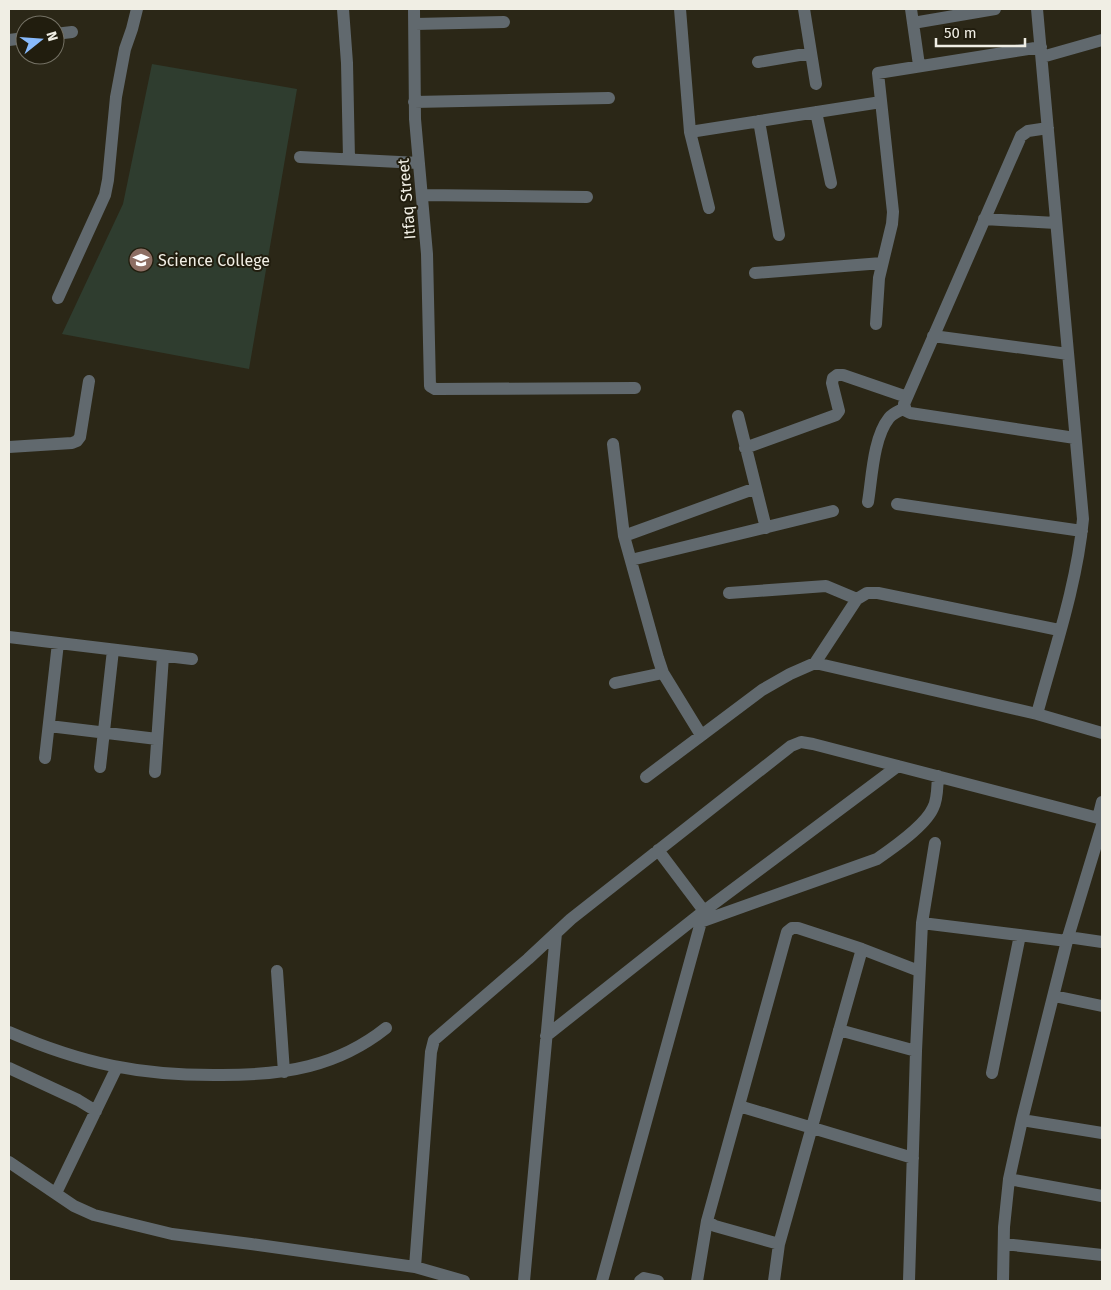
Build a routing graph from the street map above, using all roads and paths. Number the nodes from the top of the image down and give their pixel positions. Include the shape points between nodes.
1 (137, 9) edge
2 (343, 9) edge
3 (414, 9) edge
4 (680, 9) edge
5 (804, 9) edge
6 (911, 9) edge
7 (995, 9) edge
8 (1038, 9) edge
9 (504, 22) dead end
10 (913, 23) junction
11 (415, 24) junction
12 (72, 32) dead end
13 (65, 33) edge
14 (1102, 40) edge
15 (1041, 52) junction
16 (811, 53) junction
17 (758, 62) dead end
18 (919, 65) junction
19 (816, 84) dead end
20 (609, 98) dead end
21 (414, 102) junction
22 (881, 102) junction
23 (816, 112) junction
24 (759, 121) junction
25 (1048, 128) junction
26 (690, 132) junction
27 (300, 157) dead end
28 (349, 159) junction
29 (419, 163) junction
30 (831, 183) dead end
31 (422, 195) junction
32 (587, 197) dead end
33 (709, 208) dead end
34 (984, 219) junction
35 (1056, 223) junction
36 (779, 235) dead end
37 (882, 263) junction
38 (755, 273) dead end
39 (58, 298) dead end
40 (876, 324) dead end
41 (933, 336) junction
42 (1068, 354) junction
43 (89, 381) dead end
44 (634, 388) dead end
45 (906, 402) junction
46 (738, 416) dead end
47 (1075, 438) junction
48 (613, 444) dead end
49 (9, 447) edge
50 (746, 448) junction
51 (756, 488) junction
52 (868, 502) dead end
53 (897, 504) dead end
54 (833, 511) dead end
55 (766, 528) junction
56 (1082, 532) junction
57 (624, 536) junction
58 (631, 560) junction
59 (729, 593) dead end
60 (857, 599) junction
61 (1060, 630) junction
62 (9, 637) edge
63 (58, 643) junction
64 (113, 650) junction
65 (163, 656) junction
66 (192, 659) dead end
67 (815, 663) junction
68 (663, 673) junction
69 (616, 684) dead end
70 (1037, 714) junction
71 (49, 726) junction
72 (104, 733) junction
73 (1102, 734) edge
74 (701, 735) junction
75 (157, 739) junction
76 (45, 758) dead end
77 (898, 766) junction
78 (100, 767) dead end
79 (155, 772) dead end
80 (938, 776) junction
81 (646, 777) dead end
82 (1102, 802) edge
83 (1101, 821) edge
84 (935, 843) dead end
85 (658, 850) junction
86 (702, 916) junction
87 (922, 923) junction
88 (556, 933) junction
89 (1020, 935) junction
90 (1068, 939) junction
91 (1102, 942) edge
92 (862, 949) junction
93 (277, 971) dead end
94 (919, 971) junction
95 (1054, 996) junction
96 (1102, 1006) edge
97 (386, 1028) dead end
98 (839, 1030) junction
99 (9, 1032) edge
100 (546, 1036) junction
101 (916, 1051) junction
102 (117, 1067) junction
103 (9, 1068) edge
104 (284, 1072) junction
105 (992, 1073) dead end
106 (739, 1106) junction
107 (96, 1111) junction
108 (1022, 1120) junction
109 (812, 1127) junction
110 (1102, 1133) edge
111 (913, 1158) junction
112 (9, 1162) edge
113 (1009, 1179) junction
114 (56, 1193) junction
115 (1102, 1196) edge
116 (708, 1222) junction
117 (779, 1244) junction
118 (1004, 1244) junction
119 (1102, 1255) edge
120 (415, 1267) junction
121 (456, 1280) edge
122 (524, 1281) edge
123 (602, 1281) edge
124 (640, 1281) edge
125 (658, 1281) edge
126 (698, 1281) edge
127 (774, 1281) edge
128 (909, 1281) edge
129 (1003, 1281) edge

1 - 39 street via 116,97 105,194
2 - 28 street
3 - 11 street, Itfaq Street
4 - 26 street
5 - 16 street
6 - 10 street
7 - 10 street
8 - 15 street
9 - 11 street
10 - 18 street
11 - 21 street, Itfaq Street
12 - 13 street
14 - 15 street
15 - 18 street
15 - 25 street
16 - 17 street
16 - 19 street
18 - 22 street via 878,72
20 - 21 street
21 - 29 street, Itfaq Street
22 - 23 street
22 - 37 street via 893,212
23 - 24 street
23 - 30 street
24 - 26 street
24 - 36 street
25 - 34 street via 1028,131 1021,136
25 - 35 street
26 - 33 street
27 - 28 street
28 - 29 street
29 - 31 street, Itfaq Street
31 - 32 street
31 - 44 street, Itfaq Street via 427,254 430,386 435,389
34 - 35 street
34 - 41 street
35 - 42 street
37 - 38 street
37 - 40 street
41 - 42 street
41 - 45 street
42 - 47 street
43 - 49 street via 77,441 72,444
45 - 47 street via 906,412 910,413
45 - 50 street via 837,375 832,383 838,413
45 - 52 street via 884,426 877,447
46 - 50 street
47 - 56 street
48 - 57 street
50 - 51 street
51 - 55 street
51 - 57 street
53 - 56 street
54 - 55 street
55 - 58 street
56 - 61 street
57 - 58 street
58 - 68 street
59 - 60 street via 826,586
60 - 61 street via 867,593 878,593
60 - 67 street
61 - 70 street
62 - 63 street
63 - 64 street
63 - 71 street
64 - 65 street
64 - 72 street
65 - 66 street
65 - 75 street
67 - 70 street
67 - 74 street via 762,690
68 - 69 street
68 - 74 street
70 - 73 street
71 - 72 street
71 - 76 street
72 - 75 street
72 - 78 street
74 - 81 street
75 - 79 street
77 - 80 street
77 - 85 street via 801,742 791,746
77 - 86 street
80 - 83 street
80 - 86 street via 934,806 929,816 877,859
82 - 83 street
83 - 90 street
84 - 87 street
85 - 86 street
85 - 88 street
86 - 100 street
86 - 123 street
87 - 89 street
87 - 94 street
88 - 100 street
88 - 120 street via 434,1040
89 - 90 street
89 - 105 street
90 - 91 street
90 - 95 street
92 - 94 street
92 - 98 street
92 - 106 street via 798,928 787,932
93 - 104 street
94 - 101 street
95 - 96 street
95 - 108 street
97 - 104 street via 369,1042 342,1056
98 - 101 street
98 - 109 street
99 - 102 street via 58,1052
100 - 122 street
101 - 111 street
102 - 104 street via 186,1076
102 - 107 street
103 - 107 street
106 - 109 street
106 - 116 street
107 - 114 street
108 - 110 street
108 - 113 street
109 - 111 street
109 - 117 street
111 - 128 street
112 - 114 street
113 - 115 street
113 - 118 street
114 - 120 street via 94,1215 172,1234
116 - 117 street
116 - 126 street
117 - 127 street
118 - 119 street
118 - 129 street
120 - 121 street
124 - 125 street via 644,1278

